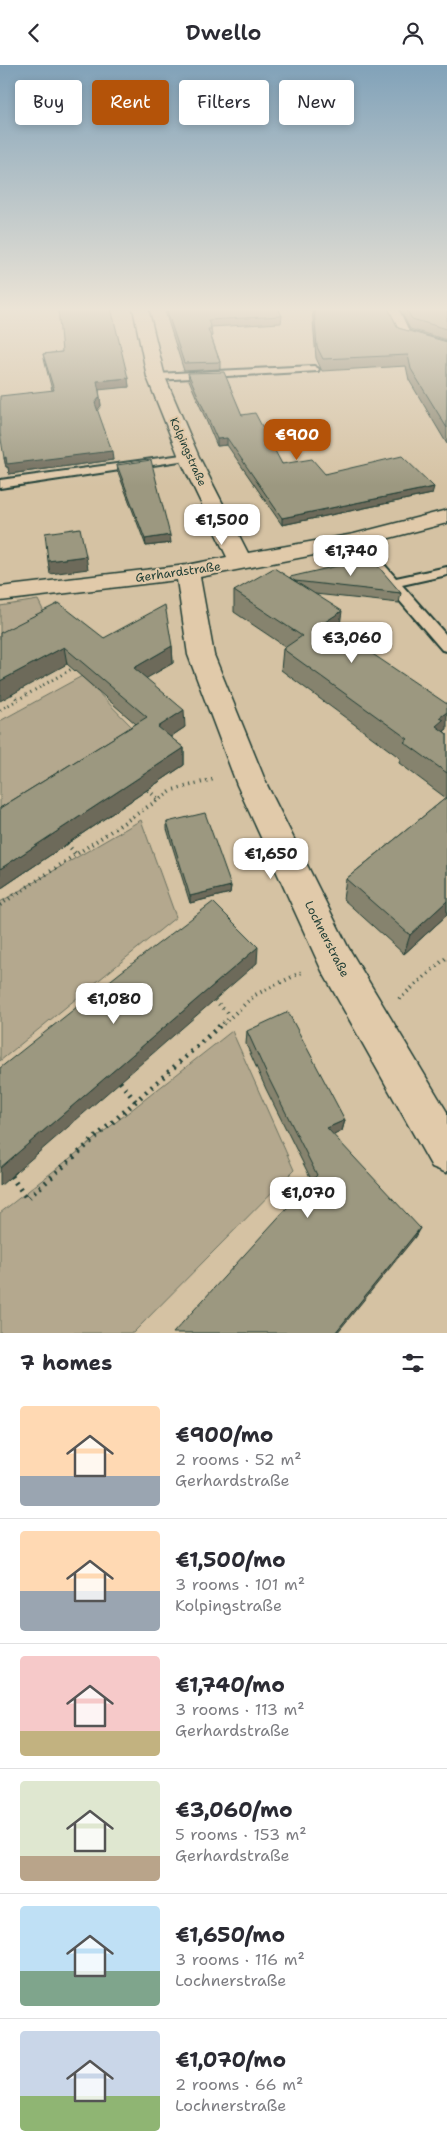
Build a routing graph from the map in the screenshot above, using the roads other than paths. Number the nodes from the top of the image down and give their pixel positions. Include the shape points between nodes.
1 (153, 367) edge
2 (314, 369) dead end
3 (156, 377) junction
4 (189, 457) junction
5 (0, 483) edge
6 (447, 516) edge
7 (355, 540) junction
8 (241, 561) junction
9 (447, 571) edge
10 (187, 572) junction
11 (393, 583) junction
12 (0, 593) edge
13 (447, 645) edge
14 (447, 1152) edge

1 - 3 street, Kolpingstraße
2 - 3 lane
3 - 4 street, Kolpingstraße
4 - 5 lane
4 - 8 street, Kolpingstraße
6 - 7 street, Gerhardstraße
7 - 8 street, Gerhardstraße
7 - 11 lane
8 - 10 street, Gerhardstraße
9 - 11 lane
10 - 12 street, Gerhardstraße
10 - 14 street, Lochnerstraße via 201,655 246,770 335,959
11 - 13 lane

